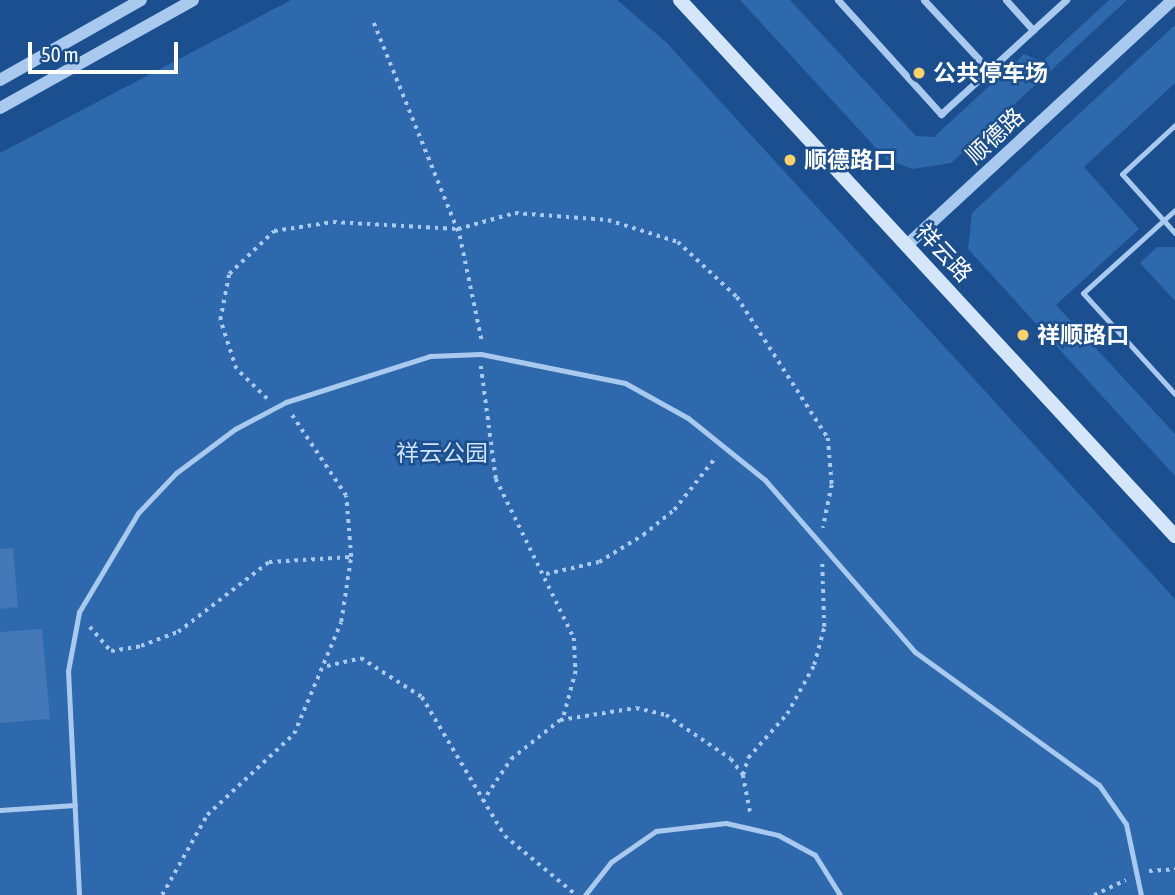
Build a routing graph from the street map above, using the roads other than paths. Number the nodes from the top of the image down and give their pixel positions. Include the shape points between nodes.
1 (141, 0) edge
2 (193, 0) edge
3 (680, 0) edge
4 (838, 0) edge
5 (924, 0) edge
6 (1006, 0) edge
7 (1066, 0) edge
8 (1173, 0) edge
9 (1033, 30) junction
10 (989, 70) junction
11 (0, 80) edge
12 (0, 108) edge
13 (1175, 125) edge
14 (1175, 210) edge
15 (1164, 221) junction
16 (1175, 233) edge
17 (906, 246) junction
18 (1175, 394) edge
19 (1175, 536) edge
20 (75, 805) junction
21 (0, 810) edge
22 (79, 895) edge
23 (585, 895) edge
24 (840, 895) edge
25 (1141, 895) edge

1 - 11 street
2 - 12 street
3 - 17 main road, 祥云路
4 - 10 street via 941,114
5 - 10 street
6 - 9 street
7 - 9 street
8 - 17 street, 顺德路
9 - 10 street
13 - 15 lane via 1122,174
14 - 15 lane
15 - 16 lane
15 - 18 lane via 1083,293
17 - 19 main road, 祥云路
20 - 21 lane
20 - 22 lane
20 - 25 lane via 68,671 79,612 138,513 176,473 277,407 340,380 430,356 481,354 625,383 688,418 765,480 915,652 1099,785 1126,824
23 - 24 lane via 611,862 656,831 726,823 815,855

